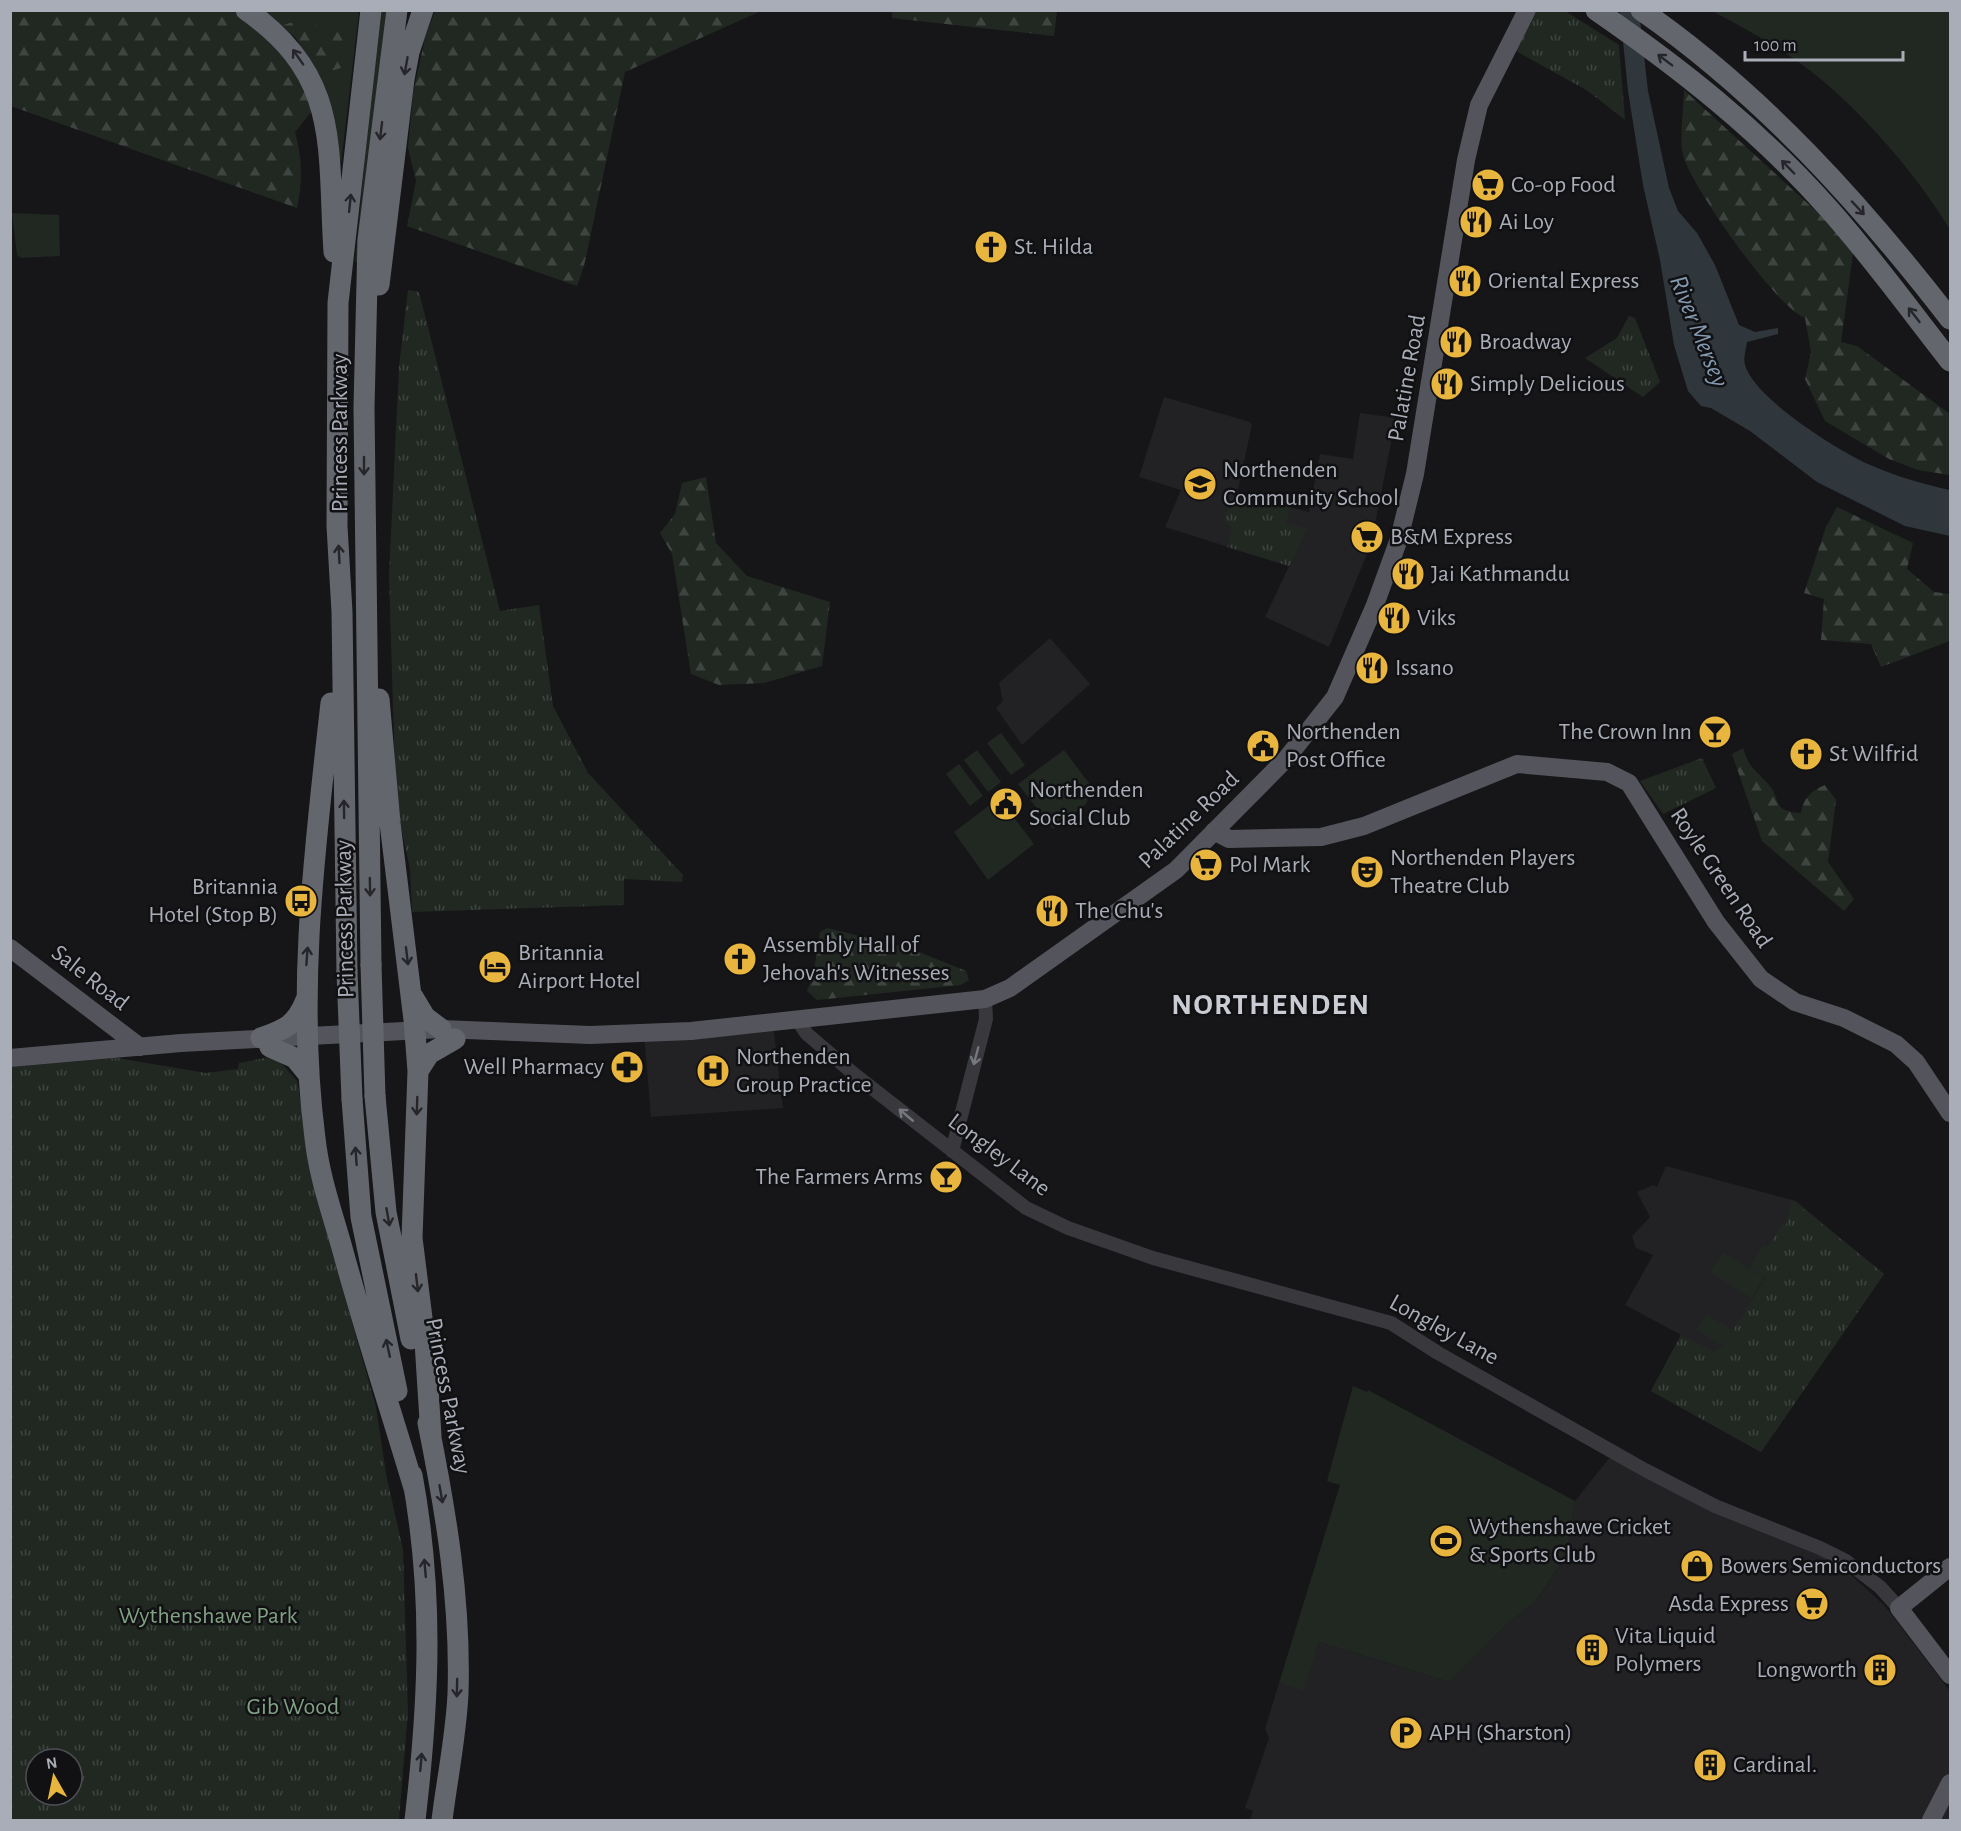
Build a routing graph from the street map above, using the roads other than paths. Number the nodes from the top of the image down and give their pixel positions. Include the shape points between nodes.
1 (246, 10) edge
2 (370, 10) edge
3 (397, 10) edge
4 (423, 10) edge
5 (1527, 10) edge
6 (1596, 10) edge
7 (1641, 10) edge
8 (338, 303) junction
9 (1950, 320) edge
10 (1950, 361) edge
11 (364, 408) junction
12 (342, 612) junction
13 (366, 618) junction
14 (1214, 831) junction
15 (10, 948) edge
16 (412, 997) junction
17 (306, 999) junction
18 (985, 999) junction
19 (798, 1022) junction
20 (448, 1034) junction
21 (415, 1036) junction
22 (307, 1040) junction
23 (266, 1043) junction
24 (140, 1047) junction
25 (10, 1058) edge
26 (418, 1071) junction
27 (308, 1074) junction
28 (1950, 1113) edge
29 (952, 1151) junction
30 (431, 1436) junction
31 (414, 1488) junction
32 (1950, 1568) edge
33 (1899, 1608) junction
34 (1950, 1675) edge
35 (1950, 1782) edge
36 (415, 1821) edge
37 (442, 1821) edge
38 (1931, 1821) edge

8 -> 1 highway via 322,110 298,57
8 -> 2 highway, Princess Parkway
3 -> 11 highway, Princess Parkway via 368,240
4 -> 11 highway via 404,79
5 - 14 main road, Palatine Road via 1479,105 1466,160 1415,474 1399,539 1375,605 1335,697 1286,759
10 -> 6 highway via 1828,207 1763,141 1712,95
7 -> 9 highway via 1728,77 1796,141 1864,215
12 -> 8 highway, Princess Parkway
11 -> 13 highway, Princess Parkway
17 -> 12 highway via 324,767
31 -> 12 highway, Princess Parkway, bridge via 361,1217 347,972
13 -> 16 highway via 381,709 390,823
13 -> 30 highway, Princess Parkway, bridge via 375,1096 386,1212
14 - 18 main road, Palatine Road via 1152,889 1010,988
14 - 28 main road, Royle Green Road via 1230,839 1321,837 1364,826 1517,764 1620,776 1629,783 1716,922 1761,979 1795,1002 1854,1022 1896,1044 1923,1071
15 - 24 main road, Sale Road
16 - 20 highway via 425,1017
16 - 21 highway
17 - 22 highway
17 - 23 highway via 297,1020
18 - 19 main road, Palatine Road
18 -> 29 street via 986,1019
19 - 20 main road, Palatine Road via 644,1034
29 -> 19 street, Longley Lane via 846,1068
20 - 21 main road, Palatine Road
20 - 26 highway
21 - 22 main road, Palatine Road
21 - 26 highway
22 - 23 main road, Palatine Road
22 - 27 highway
23 - 24 main road, Palatine Road
23 - 27 highway via 295,1058
24 - 25 main road, Palatine Road
26 -> 30 highway via 411,1214
27 - 31 highway via 319,1164
29 - 33 street, Longley Lane via 1026,1208 1060,1225 1153,1258 1391,1323 1645,1470 1715,1506 1846,1561 1880,1587
30 -> 37 highway, Princess Parkway via 457,1598 458,1695
36 -> 31 highway, Princess Parkway via 428,1675 428,1603
32 - 33 main road
33 - 34 main road, Longley Lane
35 - 38 main road

